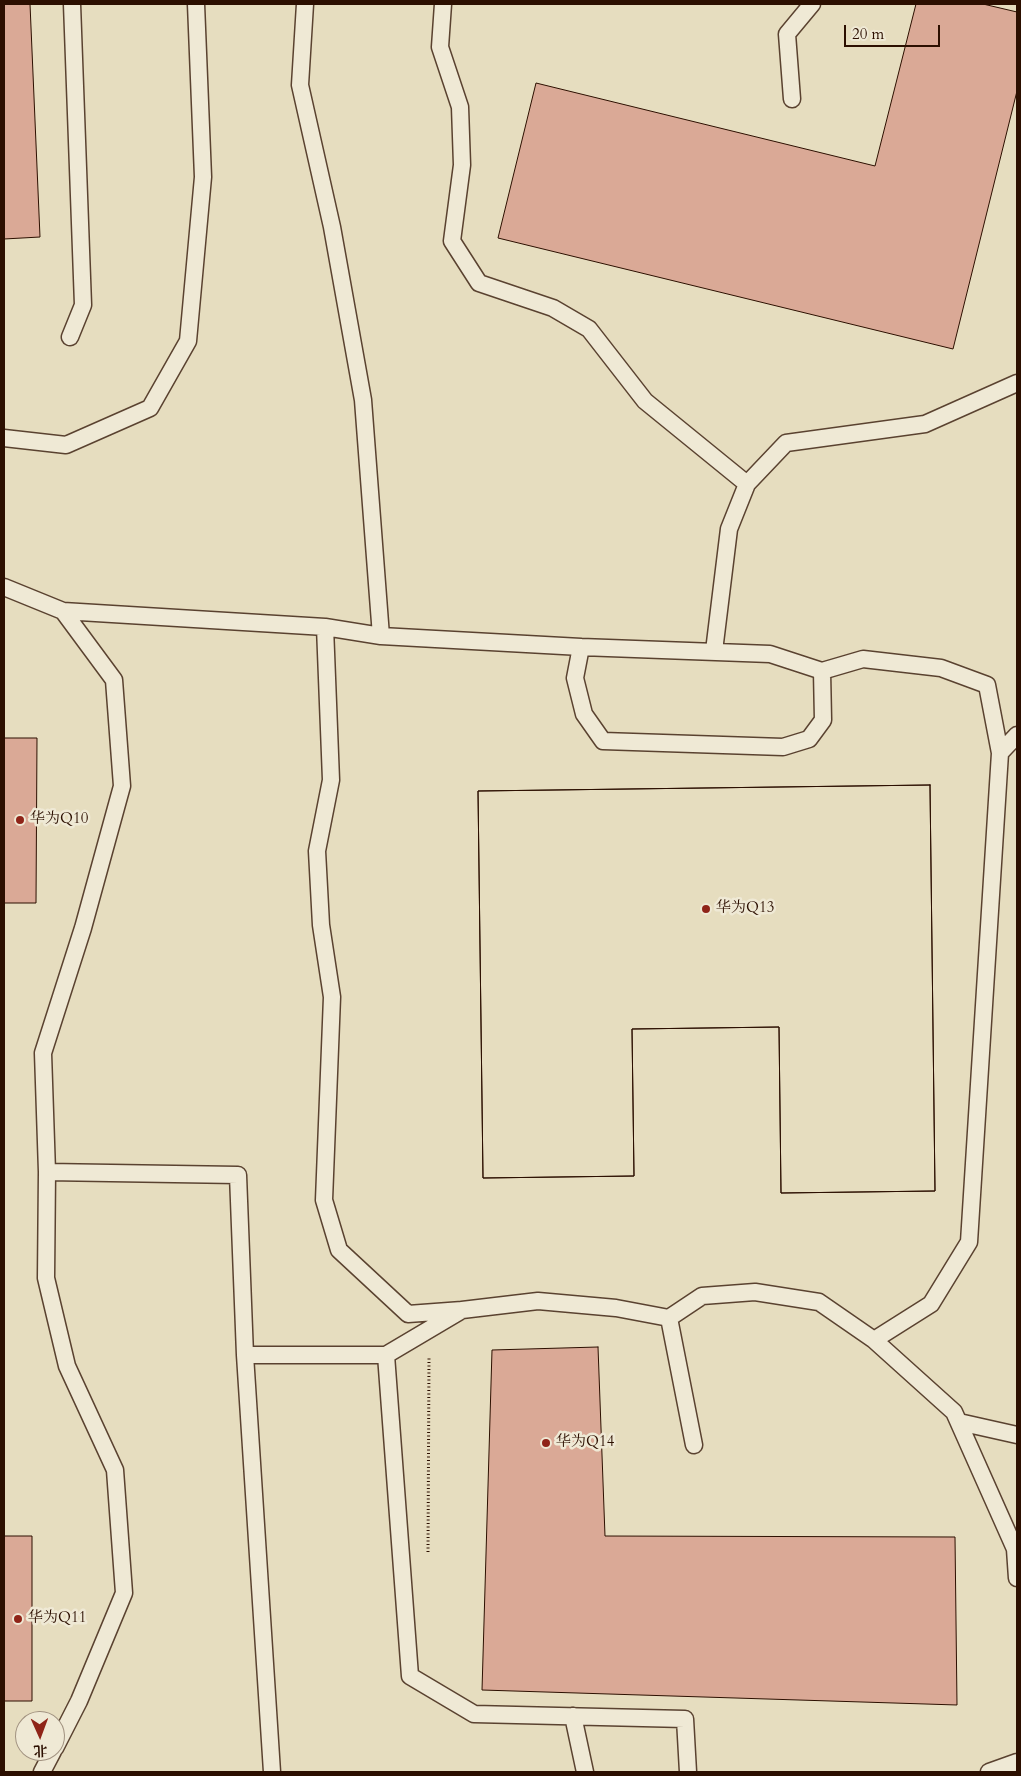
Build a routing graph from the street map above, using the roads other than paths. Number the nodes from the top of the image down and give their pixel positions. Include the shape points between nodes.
1 (72, 4) edge
2 (196, 4) edge
3 (305, 4) edge
4 (443, 4) edge
5 (812, 4) edge
6 (792, 99) dead end
7 (70, 337) dead end
8 (1017, 383) edge
9 (4, 438) edge
10 (747, 484) junction
11 (4, 587) edge
12 (63, 611) junction
13 (325, 627) junction
14 (381, 636) junction
15 (581, 647) junction
16 (714, 651) junction
17 (822, 671) junction
18 (1017, 734) edge
19 (1000, 753) junction
20 (47, 1172) junction
21 (462, 1310) junction
22 (669, 1318) junction
23 (874, 1340) junction
24 (245, 1355) junction
25 (386, 1355) junction
26 (959, 1422) junction
27 (1017, 1435) edge
28 (694, 1445) dead end
29 (1017, 1578) edge
30 (573, 1716) junction
31 (65, 1728) edge
32 (1017, 1762) edge
33 (272, 1772) edge
34 (585, 1772) edge
35 (688, 1772) edge
36 (989, 1772) edge

1 - 7 lane via 83,305
2 - 9 lane via 203,177 188,341 150,408 66,445
3 - 14 lane via 300,85 332,227 363,400
4 - 10 lane via 440,47 460,107 462,165 452,241 479,283 553,308 589,329 645,400
5 - 6 lane via 787,34
8 - 10 lane via 925,424 786,444
10 - 16 lane via 729,529
11 - 12 lane
12 - 13 lane
12 - 20 lane via 114,680 122,786 83,928 43,1053
13 - 14 lane
13 - 21 lane via 331,780 317,851 320,925 332,997 324,1200 339,1250 408,1314
14 - 15 lane
15 - 16 lane
15 - 17 lane via 575,678 584,714 603,741 783,747 809,739 824,720
16 - 17 lane via 770,654
17 - 19 lane via 863,659 942,668 988,685
18 - 19 lane
19 - 23 lane via 969,1242 931,1304
20 - 24 lane via 238,1175
20 - 31 lane via 46,1278 67,1366 115,1470 124,1593
21 - 22 lane via 538,1301 616,1308
21 - 25 lane
22 - 23 lane via 702,1296 755,1292 820,1302
22 - 28 lane
23 - 26 lane via 954,1412
24 - 25 lane
24 - 33 lane
25 - 30 lane via 410,1676 474,1714
26 - 27 lane
26 - 29 lane via 1015,1549
30 - 34 lane
30 - 35 lane via 685,1719
32 - 36 lane

